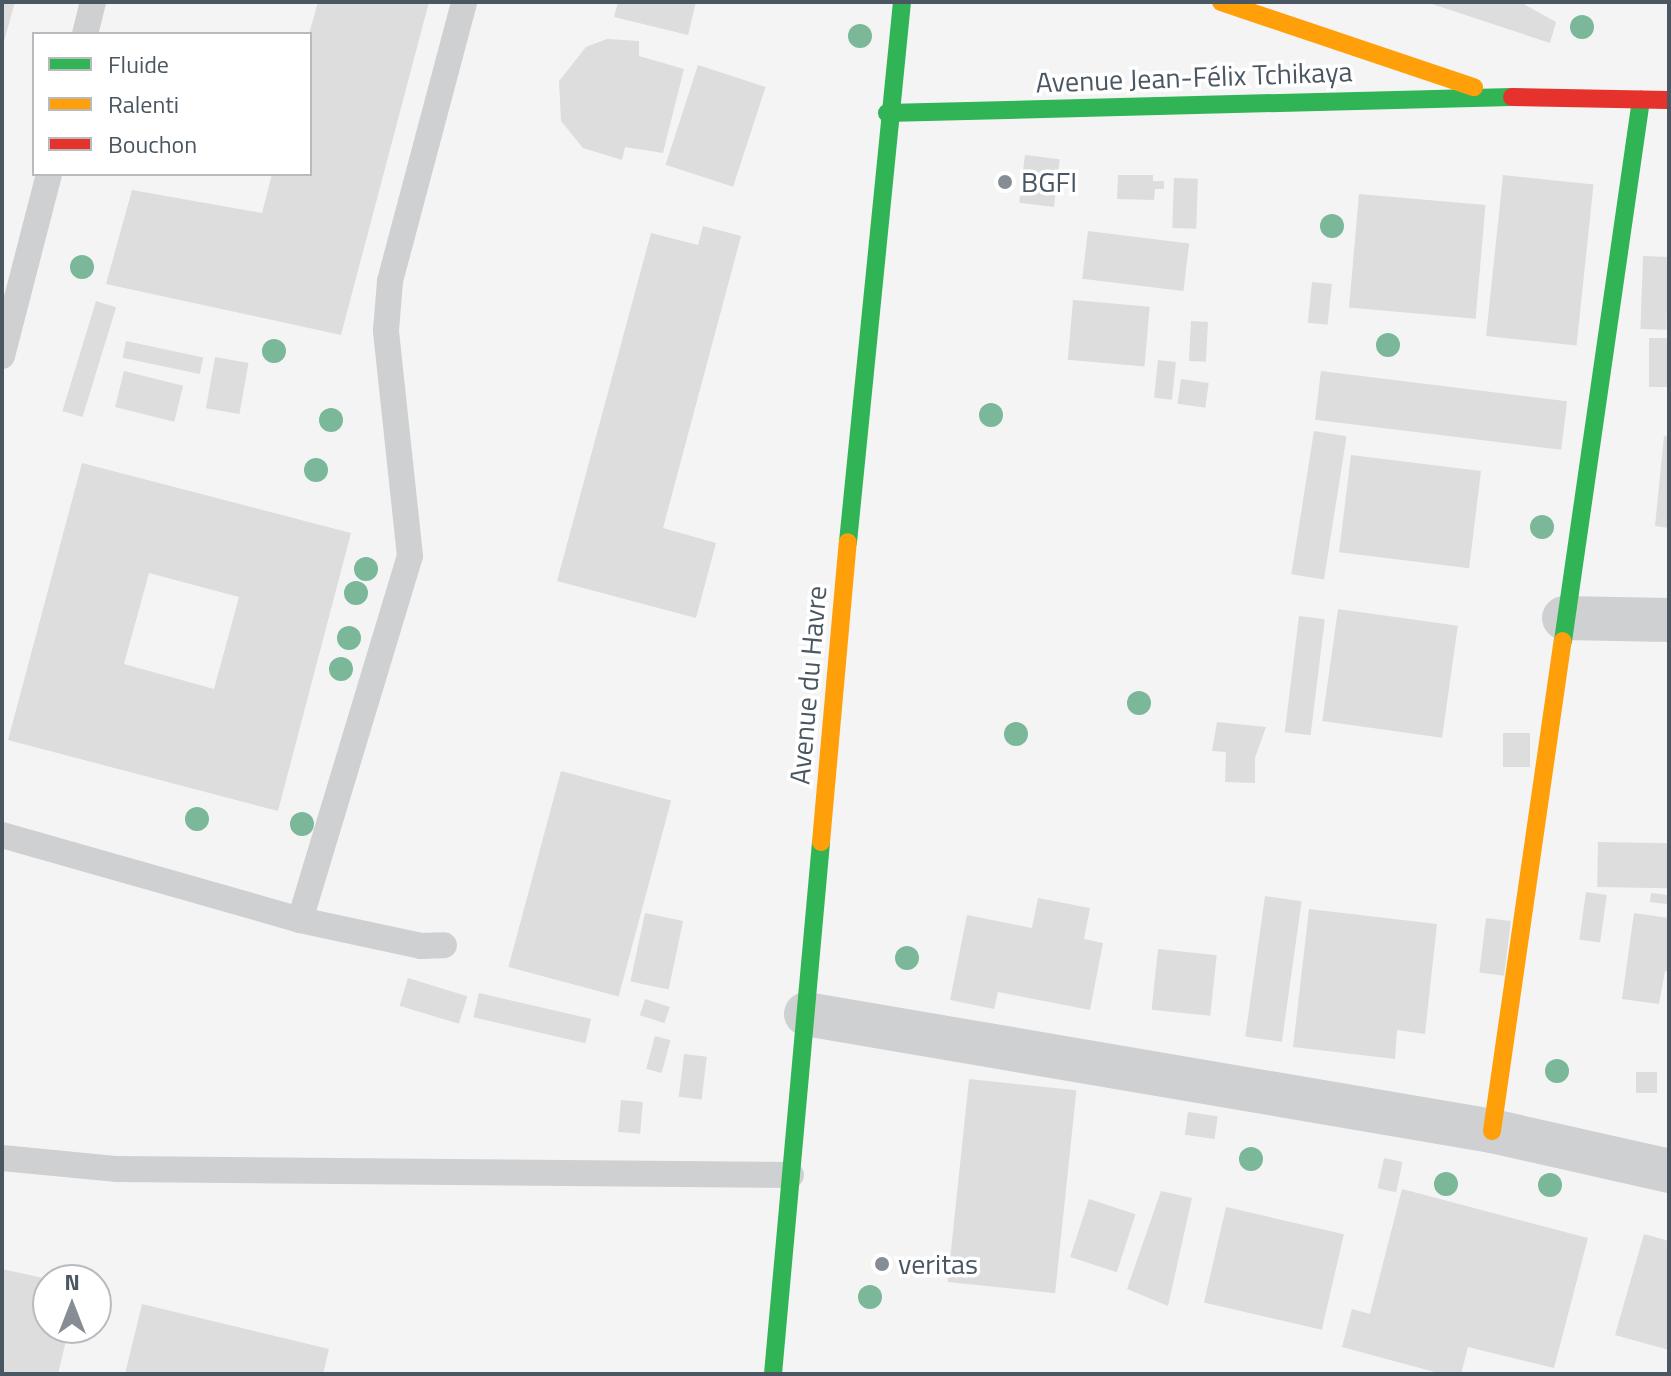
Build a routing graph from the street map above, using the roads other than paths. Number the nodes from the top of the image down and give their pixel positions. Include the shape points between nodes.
1 (93, 2) edge
2 (464, 2) edge
3 (902, 2) edge
4 (1221, 2) edge
5 (86, 32) edge
6 (1503, 97) junction
7 (1641, 100) junction
8 (1669, 100) edge
9 (887, 113) junction
10 (48, 176) edge
11 (2, 356) edge
12 (1564, 618) junction
13 (1669, 620) edge
14 (2, 835) edge
15 (300, 920) junction
16 (444, 945) dead end
17 (806, 1014) junction
18 (1492, 1131) junction
19 (2, 1158) edge
20 (1669, 1171) edge
21 (791, 1175) junction
22 (773, 1374) edge

1 - 5 lane
2 - 15 lane via 390,281 386,330 410,556
3 - 9 street, Avenue du Havre
4 - 6 street, Avenue Jean-Félix Tchikaya
6 - 7 street, Avenue Jean-Félix Tchikaya
6 - 9 street, Avenue Jean-Félix Tchikaya
7 - 8 street, Avenue Jean-Félix Tchikaya
7 - 12 street
9 - 17 street, Avenue du Havre
10 - 11 lane
12 - 13 street
12 - 18 street
14 - 15 lane
15 - 16 lane via 421,946
17 - 18 street
17 - 21 street, Avenue du Havre
18 - 20 street
19 - 21 lane via 117,1169
21 - 22 street, Avenue du Havre

